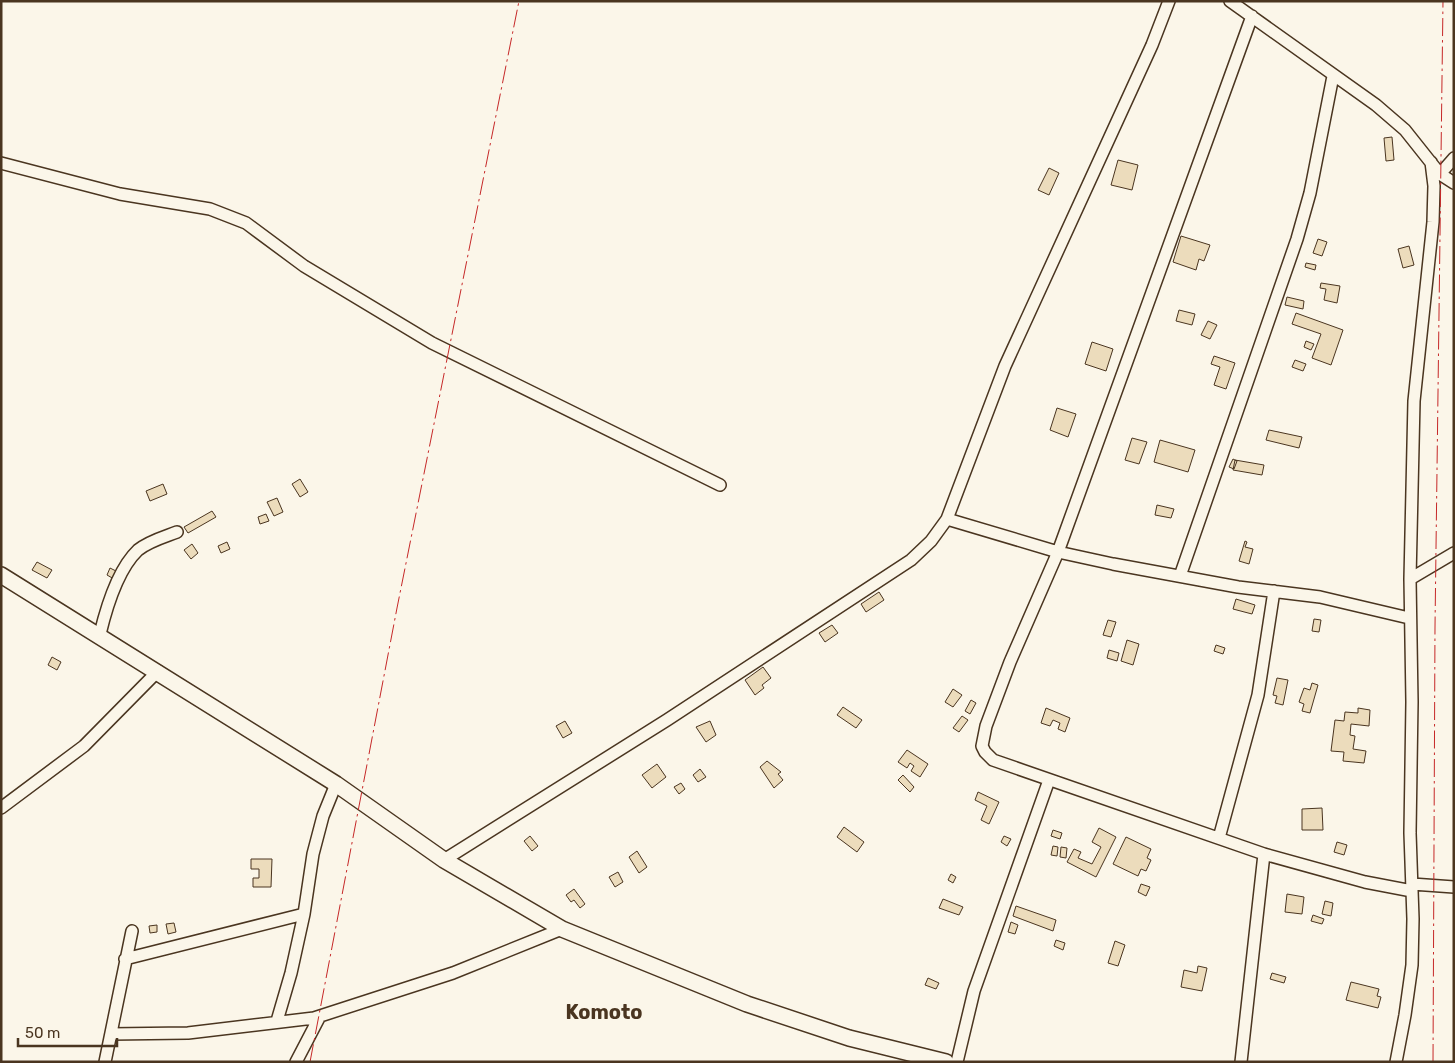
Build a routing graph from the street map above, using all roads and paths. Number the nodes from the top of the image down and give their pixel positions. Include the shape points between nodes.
1 (1169, 1) edge
2 (1230, 1) edge
3 (1252, 16) junction
4 (1333, 76) junction
5 (1454, 158) edge
6 (1431, 162) junction
7 (1, 164) edge
8 (1440, 174) junction
9 (1454, 183) edge
10 (720, 485) dead end
11 (947, 519) junction
12 (177, 532) dead end
13 (1058, 552) junction
14 (1454, 554) edge
15 (1, 574) edge
16 (1180, 576) junction
17 (1410, 579) junction
18 (1274, 592) junction
19 (1409, 618) junction
20 (100, 634) junction
21 (158, 671) junction
22 (1049, 780) junction
23 (336, 784) junction
24 (1, 808) edge
25 (1220, 838) junction
26 (1264, 854) junction
27 (444, 860) junction
28 (1412, 887) junction
29 (1454, 887) edge
30 (304, 914) junction
31 (562, 929) junction
32 (132, 930) dead end
33 (125, 959) junction
34 (320, 1016) junction
35 (277, 1021) junction
36 (112, 1034) junction
37 (105, 1062) edge
38 (296, 1062) edge
39 (946, 1062) edge
40 (957, 1062) edge
41 (1241, 1062) edge
42 (1396, 1062) edge

1 - 11 street via 1138,77 1005,366
2 - 3 street
3 - 4 street
3 - 13 street
4 - 6 street via 1376,105 1405,130
4 - 16 street via 1310,193 1297,239
5 - 8 street
6 - 8 street
6 - 17 street via 1434,222 1414,401
7 - 10 street via 120,194 210,209 246,223 304,266 432,344
8 - 9 street
11 - 13 street
11 - 27 street via 911,560 668,720
12 - 20 street via 149,543 133,556 107,606
13 - 16 street
13 - 22 street via 1010,662 986,726 982,746 993,760
14 - 17 street
15 - 20 street
16 - 18 street
17 - 19 street
18 - 19 street via 1320,597
18 - 25 street via 1258,695
19 - 28 street
20 - 21 street
21 - 23 street
21 - 24 street via 84,746
22 - 25 street
22 - 40 street via 974,991
23 - 27 street
23 - 30 street via 313,854
25 - 26 street
26 - 28 street via 1365,882
26 - 41 street
27 - 31 street
28 - 29 street
28 - 42 street via 1412,965
30 - 33 street
30 - 35 street
31 - 34 street via 453,973
31 - 39 street via 747,1004 849,1038
32 - 33 street
33 - 36 street
34 - 35 street
34 - 38 street
35 - 36 street via 188,1033
36 - 37 street

